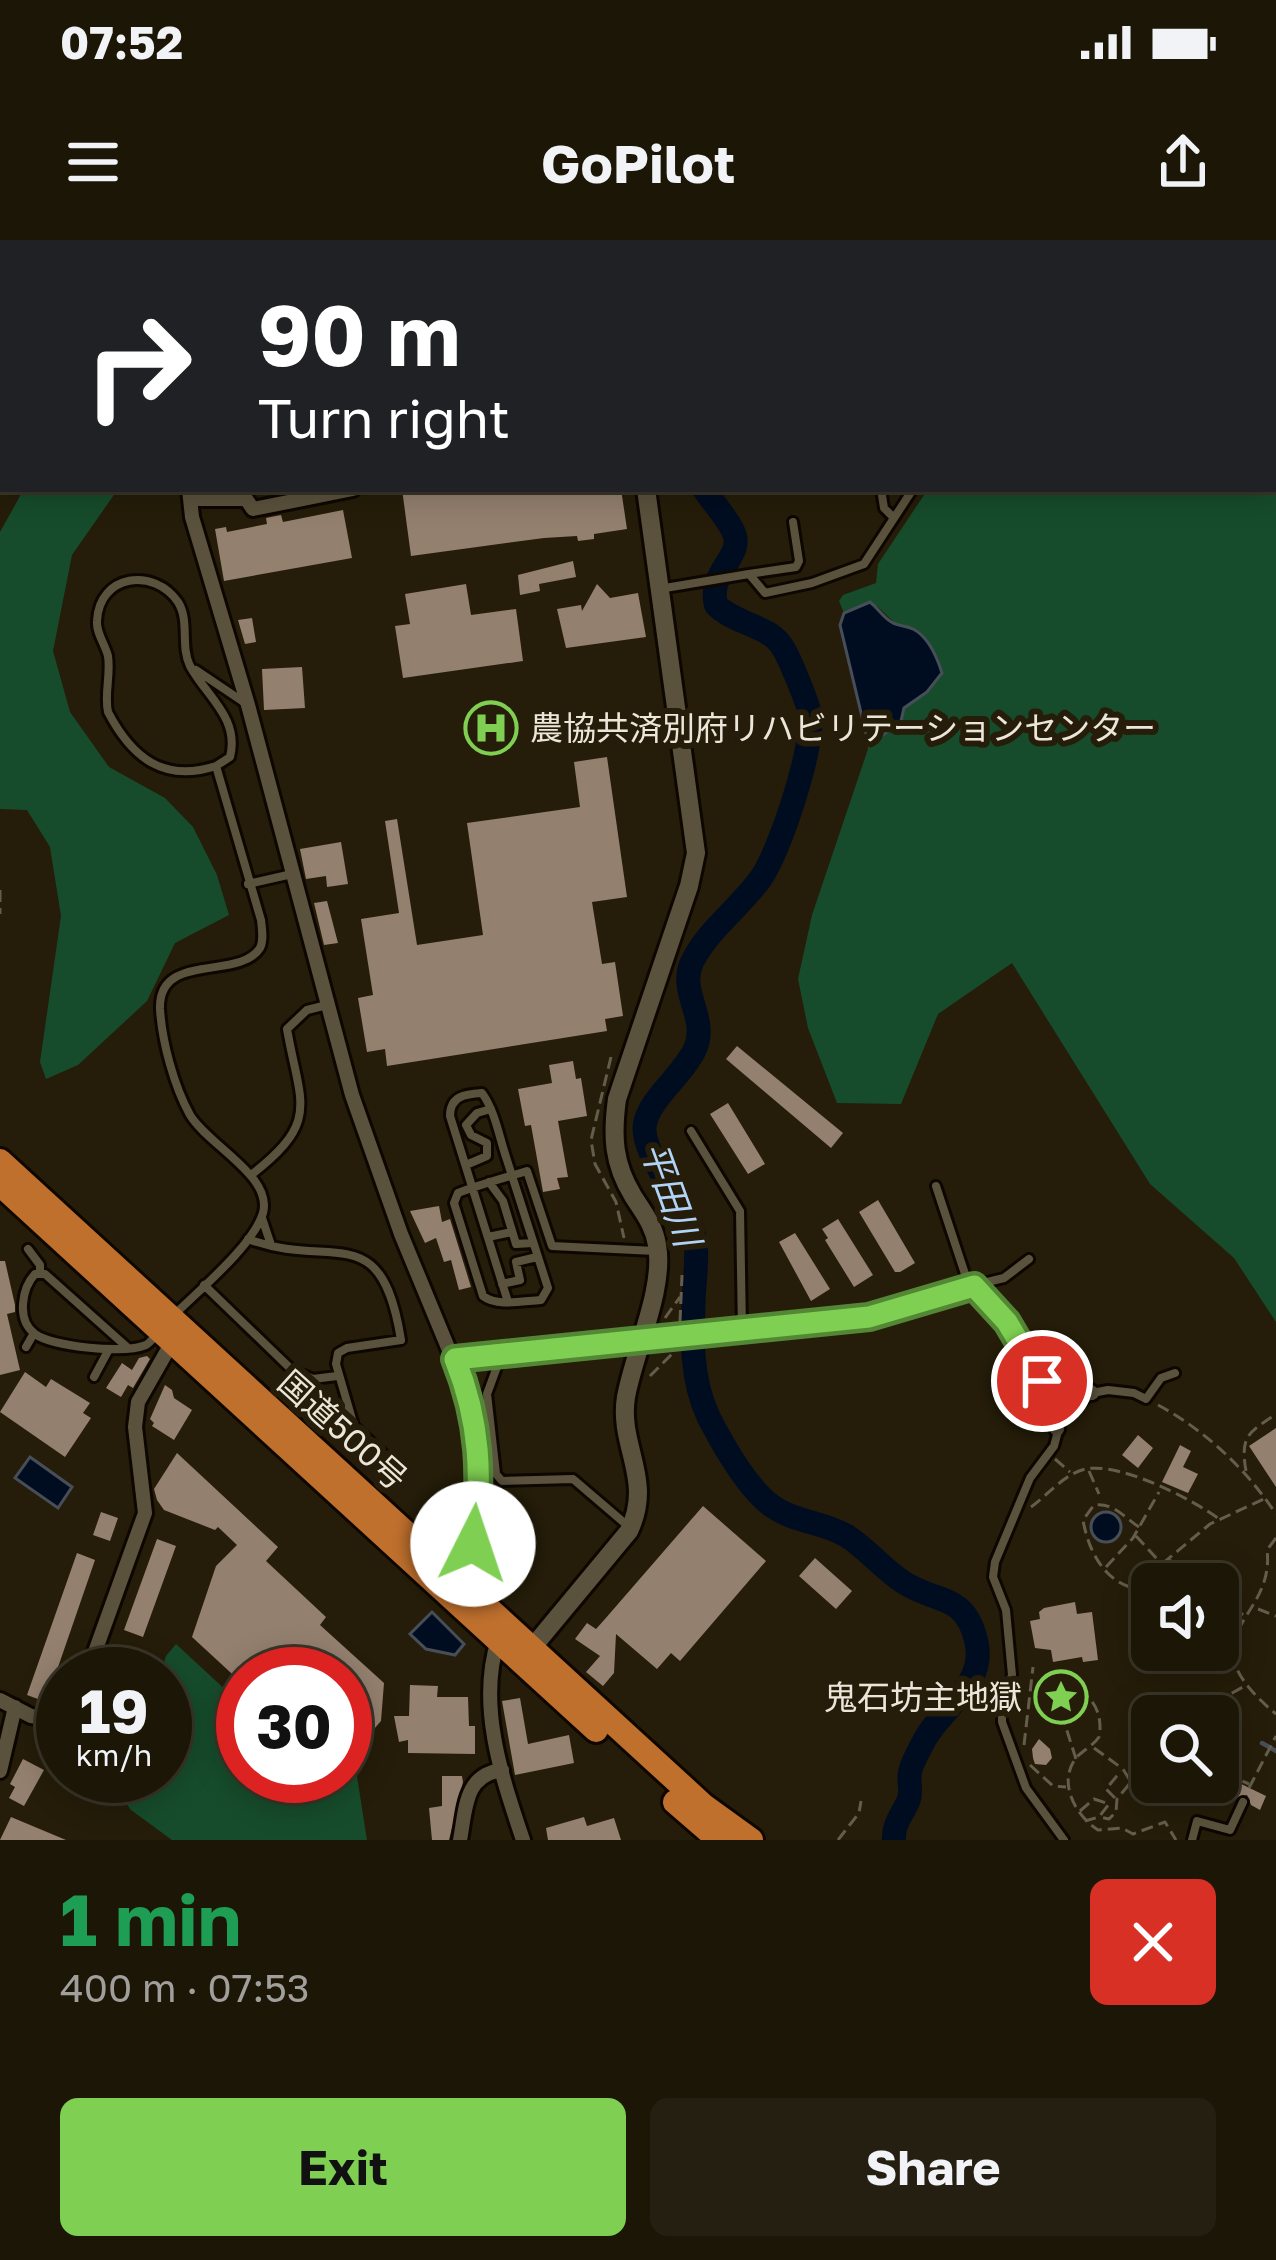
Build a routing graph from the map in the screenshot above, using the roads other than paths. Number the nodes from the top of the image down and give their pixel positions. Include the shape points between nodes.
1 (337, 492) edge
2 (647, 492) edge
3 (881, 492) edge
4 (911, 492) edge
5 (189, 494) edge
6 (894, 518) junction
7 (794, 523) dead end
8 (745, 575) junction
9 (663, 588) junction
10 (190, 666) junction
11 (248, 705) junction
12 (215, 766) junction
13 (292, 874) junction
14 (248, 884) junction
15 (327, 1005) junction
16 (490, 1109) junction
17 (691, 1131) dead end
18 (0, 1161) edge
19 (466, 1165) junction
20 (251, 1175) junction
21 (512, 1176) junction
22 (489, 1183) junction
23 (0, 1184) edge
24 (936, 1186) dead end
25 (473, 1187) junction
26 (261, 1216) junction
27 (512, 1232) junction
28 (488, 1237) junction
29 (248, 1239) junction
30 (533, 1244) junction
31 (271, 1245) junction
32 (28, 1249) dead end
33 (658, 1250) junction
34 (538, 1256) junction
35 (1029, 1258) dead end
36 (40, 1273) junction
37 (502, 1284) junction
38 (204, 1285) junction
39 (971, 1286) junction
40 (508, 1302) junction
41 (171, 1330) junction
42 (742, 1330) junction
43 (34, 1333) junction
44 (656, 1334) junction
45 (26, 1347) dead end
46 (128, 1348) junction
47 (108, 1351) junction
48 (501, 1356) junction
49 (455, 1359) junction
50 (1174, 1373) dead end
51 (338, 1376) junction
52 (94, 1377) dead end
53 (1042, 1381) junction
54 (1092, 1393) junction
55 (1057, 1429) junction
56 (396, 1466) dead end
57 (631, 1528) junction
58 (463, 1585) junction
59 (498, 1640) junction
60 (97, 1647) edge
61 (527, 1655) junction
62 (7, 1704) edge
63 (36, 1717) edge
64 (0, 1766) edge
65 (502, 1770) junction
66 (1011, 1781) dead end
67 (1026, 1787) junction
68 (1243, 1802) dead end
69 (1229, 1835) edge
70 (460, 1840) edge
71 (523, 1840) edge
72 (719, 1840) edge
73 (751, 1840) edge
74 (1064, 1840) edge
75 (1192, 1840) edge

1 - 5 street via 253,509 245,499
2 - 9 street
3 - 6 lane
4 - 6 lane
5 - 11 street
6 - 8 lane via 865,564 850,572 765,593
7 - 8 lane via 796,567
8 - 9 lane
9 - 33 street via 696,853 617,1099 612,1142
10 - 11 lane
10 - 12 lane via 227,723 232,750
10 - 12 lane via 184,617 171,594 140,577 106,594 97,624 112,720 151,764 184,774
11 - 13 street
12 - 14 lane
13 - 14 lane
13 - 15 street
14 - 20 lane via 261,920 260,947 250,957 177,976 160,1003 190,1114
15 - 20 lane via 307,1010 287,1029 302,1107 286,1147
15 - 49 street via 380,1180
16 - 19 lane via 466,1125 487,1143 488,1156
16 - 19 lane via 482,1093 450,1106
16 - 21 lane
17 - 42 lane via 740,1211
18 - 41 highway, 国道500号
19 - 25 lane
20 - 26 lane via 264,1197
21 - 22 lane
21 - 30 lane
21 - 33 lane via 527,1171 552,1246
22 - 25 lane
22 - 27 lane
23 - 41 highway, 国道500号
24 - 39 lane
25 - 28 lane
25 - 40 lane via 458,1193 459,1221 483,1296
26 - 29 lane
26 - 31 lane
27 - 28 lane
27 - 30 lane via 520,1247
28 - 37 lane
29 - 31 lane
29 - 38 lane
30 - 34 lane
31 - 51 lane via 368,1263 391,1288 401,1340 347,1348 338,1354
32 - 36 lane
33 - 44 street
34 - 37 lane via 516,1262 520,1280
34 - 40 lane via 547,1296
35 - 39 lane via 1004,1278
36 - 43 lane via 22,1295
36 - 46 lane
37 - 40 lane
38 - 41 lane
38 - 51 lane via 292,1370 313,1379
39 - 42 street via 869,1317
39 - 53 street via 1007,1322
41 - 46 lane
41 - 58 highway, 国道500号
41 - 59 highway, 国道500号
41 - 60 street via 135,1413 145,1513
42 - 44 street, bridge
43 - 45 lane
43 - 47 lane
44 - 48 street
44 - 57 street via 625,1417 639,1473
46 - 47 lane
47 - 52 lane
48 - 49 street
48 - 57 lane via 487,1394 496,1474 502,1481 573,1479
49 - 58 street via 477,1442 478,1516
50 - 54 lane via 1146,1399
51 - 56 lane via 354,1426
53 - 54 street
53 - 55 street
54 - 55 lane
55 - 67 lane via 993,1577 1012,1660 1002,1722
57 - 61 street
58 - 61 highway, 国道500号
59 - 61 highway, 国道500号
59 - 65 street via 489,1680
61 - 72 highway, 国道500号
61 - 73 highway, 国道500号
62 - 63 street
62 - 64 street
65 - 70 street via 473,1784
65 - 71 street
66 - 67 lane
67 - 74 lane
68 - 69 lane
69 - 75 lane via 1198,1821

